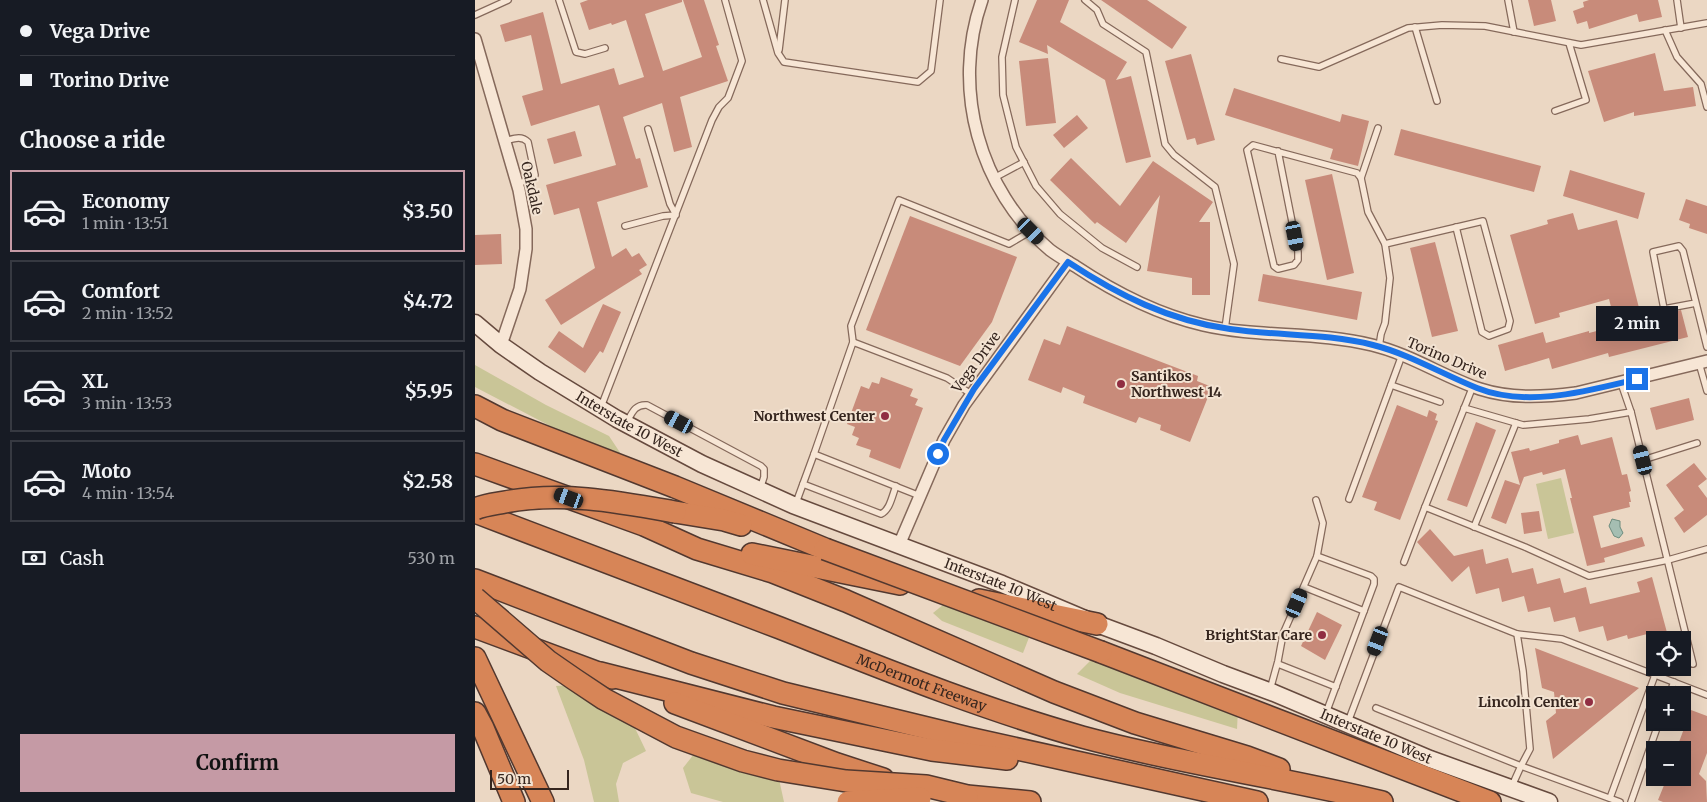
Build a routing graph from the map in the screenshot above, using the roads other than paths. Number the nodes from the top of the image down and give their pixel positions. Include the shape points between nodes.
1 (508, 0) edge
2 (559, 0) edge
3 (725, 0) edge
4 (763, 0) edge
5 (785, 0) edge
6 (941, 0) edge
7 (982, 0) edge
8 (1015, 0) edge
9 (1085, 0) edge
10 (1508, 0) edge
11 (1677, 0) edge
12 (475, 14) edge
13 (1707, 23) edge
14 (1415, 27) junction
15 (1681, 28) junction
16 (1665, 30) junction
17 (1514, 32) junction
18 (475, 39) edge
19 (1569, 43) junction
20 (605, 48) dead end
21 (778, 53) junction
22 (1281, 59) dead end
23 (1437, 101) dead end
24 (1707, 107) edge
25 (1555, 111) dead end
26 (1378, 128) dead end
27 (649, 129) dead end
28 (505, 141) junction
29 (1278, 151) junction
30 (1024, 162) junction
31 (994, 178) junction
32 (1361, 178) junction
33 (517, 184) junction
34 (676, 215) junction
35 (625, 226) dead end
36 (1456, 227) junction
37 (1031, 231) junction
38 (1385, 244) junction
39 (1068, 262) junction
40 (1137, 267) dead end
41 (1696, 302) junction
42 (475, 323) edge
43 (1225, 329) junction
44 (853, 342) junction
45 (501, 345) junction
46 (1379, 347) junction
47 (1707, 347) edge
48 (1402, 355) junction
49 (1703, 362) edge
50 (1621, 383) junction
51 (1391, 385) junction
52 (1473, 386) junction
53 (1707, 391) edge
54 (971, 394) junction
55 (1440, 402) dead end
56 (475, 406) edge
57 (1464, 408) junction
58 (601, 409) junction
59 (1631, 412) junction
60 (1516, 422) junction
61 (625, 424) junction
62 (1697, 443) dead end
63 (814, 454) junction
64 (1643, 460) junction
65 (475, 464) edge
66 (803, 484) junction
67 (896, 486) junction
68 (760, 490) junction
69 (920, 496) junction
70 (1349, 499) dead end
71 (1316, 500) dead end
72 (795, 506) junction
73 (1425, 507) junction
74 (475, 510) edge
75 (644, 525) junction
76 (1474, 527) junction
77 (899, 545) junction
78 (1707, 548) edge
79 (825, 549) junction
80 (1317, 556) junction
81 (1668, 560) junction
82 (1404, 562) dead end
83 (475, 580) edge
84 (1304, 587) junction
85 (475, 598) edge
86 (1364, 611) junction
87 (1097, 624) junction
88 (475, 627) edge
89 (1517, 634) junction
90 (475, 658) edge
91 (1277, 664) junction
92 (1693, 664) dead end
93 (1646, 672) edge
94 (600, 673) junction
95 (1655, 676) edge
96 (1658, 676) edge
97 (485, 680) junction
98 (1674, 682) junction
99 (1672, 686) edge
100 (1336, 687) junction
101 (1270, 692) junction
102 (1707, 695) edge
103 (1376, 708) dead end
104 (475, 713) edge
105 (1325, 715) junction
106 (1347, 724) junction
107 (1656, 731) edge
108 (1521, 766) junction
109 (1120, 772) junction
110 (1512, 789) junction
111 (1343, 792) junction
112 (1610, 798) junction
113 (959, 799) edge
114 (514, 802) edge
115 (531, 802) edge
116 (543, 802) edge
117 (848, 802) edge
118 (1030, 802) edge
119 (1257, 802) edge
120 (1382, 802) edge
121 (1490, 802) edge
122 (1549, 802) edge
123 (1620, 802) edge
124 (1631, 802) edge

1 - 12 lane
2 - 20 lane via 576,52 585,54
3 - 34 lane via 742,61 728,98 712,120
4 - 21 lane
5 - 21 lane
6 - 21 lane via 931,71 919,82 784,62
7 - 31 street, Torino Drive via 973,34 969,82 976,130
8 - 30 lane via 1002,57 1003,95 1016,147
9 - 43 lane via 1097,10 1103,24 1146,52 1165,144 1174,155 1215,186 1234,264
10 - 17 lane
11 - 15 lane
13 - 15 lane
14 - 17 lane via 1485,26
14 - 22 lane via 1319,67
14 - 23 lane
15 - 16 lane
16 - 19 lane via 1581,45
16 - 24 lane via 1677,57 1701,84
17 - 19 lane
18 - 28 street, Oakdale
19 - 25 lane via 1586,100
26 - 32 lane
27 - 34 lane
28 - 33 street, Oakdale
28 - 33 lane via 524,138 528,142 535,175
29 - 29 lane via 1253,144 1247,150 1274,266 1278,269 1294,265 1298,260
29 - 32 lane via 1357,173
30 - 31 lane
30 - 40 lane via 1036,186 1060,214 1102,248
31 - 37 street, Torino Drive
32 - 38 lane via 1368,212
33 - 45 street, Oakdale via 525,229 524,269
34 - 35 lane
34 - 58 lane
36 - 36 lane via 1483,221 1510,321 1508,329 1489,336 1482,332
36 - 38 lane
37 - 39 street, Torino Drive
37 - 44 lane via 1009,244 899,200 851,326
38 - 46 lane via 1389,278
39 - 43 street, Torino Drive via 1098,282 1162,313
39 - 54 street, Vega Drive
41 - 41 lane via 1679,246 1653,252 1664,309
41 - 47 lane
42 - 45 main road, Interstate 10 West
43 - 46 street, Torino Drive via 1349,340
44 - 54 lane via 947,378
44 - 63 lane
45 - 58 main road, Interstate 10 West
46 - 48 street, Torino Drive
48 - 51 lane
48 - 52 street, Torino Drive
49 - 50 street, Torino Drive
49 - 53 lane
50 - 52 street, Torino Drive via 1554,396 1514,396
50 - 59 lane
51 - 55 lane
51 - 70 lane
52 - 57 lane
54 - 69 street, Vega Drive via 944,440
56 - 79 highway via 502,420
57 - 60 lane
57 - 73 lane
58 - 61 main road, Interstate 10 West
59 - 60 lane via 1523,425
59 - 64 lane
60 - 76 lane
61 - 68 main road, Interstate 10 West
61 - 68 lane via 636,407 647,405 765,469
62 - 64 lane
63 - 66 lane
63 - 67 lane
64 - 81 lane
65 - 75 highway
66 - 67 lane via 881,514 887,510
66 - 72 lane
67 - 69 lane
68 - 72 main road, Interstate 10 West
69 - 77 street, Vega Drive
71 - 80 lane via 1323,523
72 - 77 main road, Interstate 10 West
73 - 76 lane
73 - 82 lane
74 - 79 highway, bridge via 521,499 553,496 586,498 724,520
74 - 111 highway, McDermott Freeway via 896,674 1029,720 1160,756
75 - 87 highway via 738,551
75 - 111 highway via 697,549 773,572 846,601 1135,724 1247,757
76 - 81 lane via 1589,576
77 - 87 main road, Interstate 10 West
78 - 81 lane
79 - 121 highway, bridge
80 - 84 lane
80 - 86 lane via 1374,579
81 - 92 lane
83 - 109 highway via 673,656 783,693
84 - 86 lane
84 - 91 lane via 1283,634
85 - 113 highway, bridge via 548,661 604,699 676,737 778,770 846,781 926,786
86 - 100 lane
87 - 101 main road, Interstate 10 West
88 - 94 highway, bridge
89 - 93 lane via 1562,639
89 - 106 lane via 1399,587
89 - 108 lane via 1530,749
90 - 97 highway
91 - 100 lane
91 - 101 lane
94 - 109 highway via 773,717 932,750
94 - 113 highway via 710,718 837,764
95 - 112 lane
96 - 98 lane
97 - 115 highway
97 - 116 highway
98 - 99 lane
98 - 102 lane
100 - 105 lane
101 - 105 main road, Interstate 10 West
103 - 108 lane
104 - 114 highway
105 - 106 main road, Interstate 10 West
106 - 110 main road, Interstate 10 West
107 - 124 lane
108 - 110 lane
108 - 112 lane
109 - 119 highway
110 - 122 main road, Interstate 10 West
111 - 120 highway, McDermott Freeway
112 - 123 lane
113 - 117 highway, bridge
113 - 118 highway

